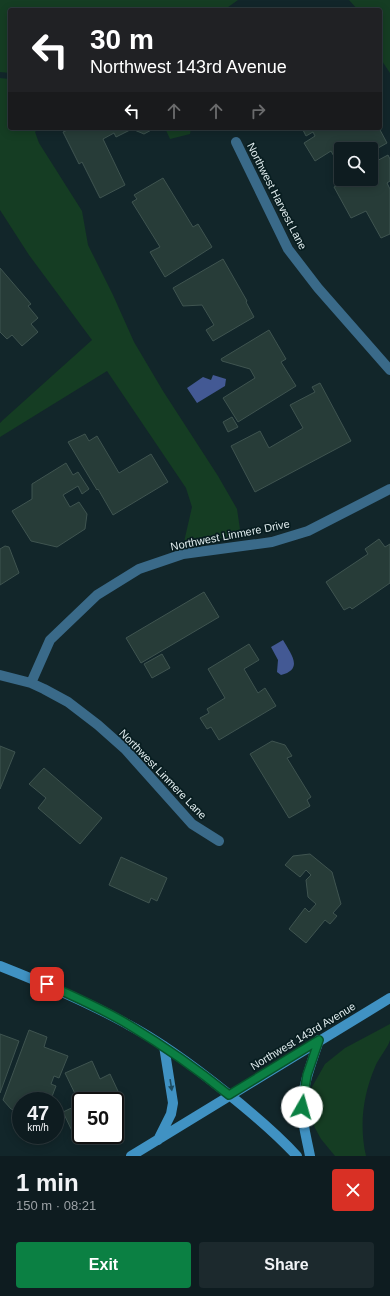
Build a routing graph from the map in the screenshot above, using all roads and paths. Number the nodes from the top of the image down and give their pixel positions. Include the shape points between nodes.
1 (236, 142) dead end
2 (390, 370) edge
3 (390, 489) edge
4 (0, 675) edge
5 (31, 684) junction
6 (219, 841) dead end
7 (0, 966) edge
8 (390, 998) edge
9 (319, 1040) junction
10 (164, 1046) junction
11 (229, 1095) junction
12 (157, 1140) junction
13 (131, 1156) edge
14 (297, 1156) edge
15 (310, 1156) edge

1 - 2 street, Northwest Harvest Lane via 288,249 318,288
3 - 5 street, Northwest Linmere Drive via 308,531 272,542 183,554 139,569 97,595 50,640
4 - 5 street
5 - 6 street, Northwest Linmere Lane via 68,702 98,724 125,749 192,824
7 - 10 main road via 47,984 128,1024
8 - 9 main road, Northwest 143rd Avenue
9 - 11 main road, Northwest 143rd Avenue
9 - 15 main road via 307,1075 302,1107
10 - 11 main road
10 -> 12 main road via 173,1103 171,1114
11 - 12 main road, Northwest 143rd Avenue
11 - 14 main road via 256,1116
12 - 13 main road, Northwest 143rd Avenue

